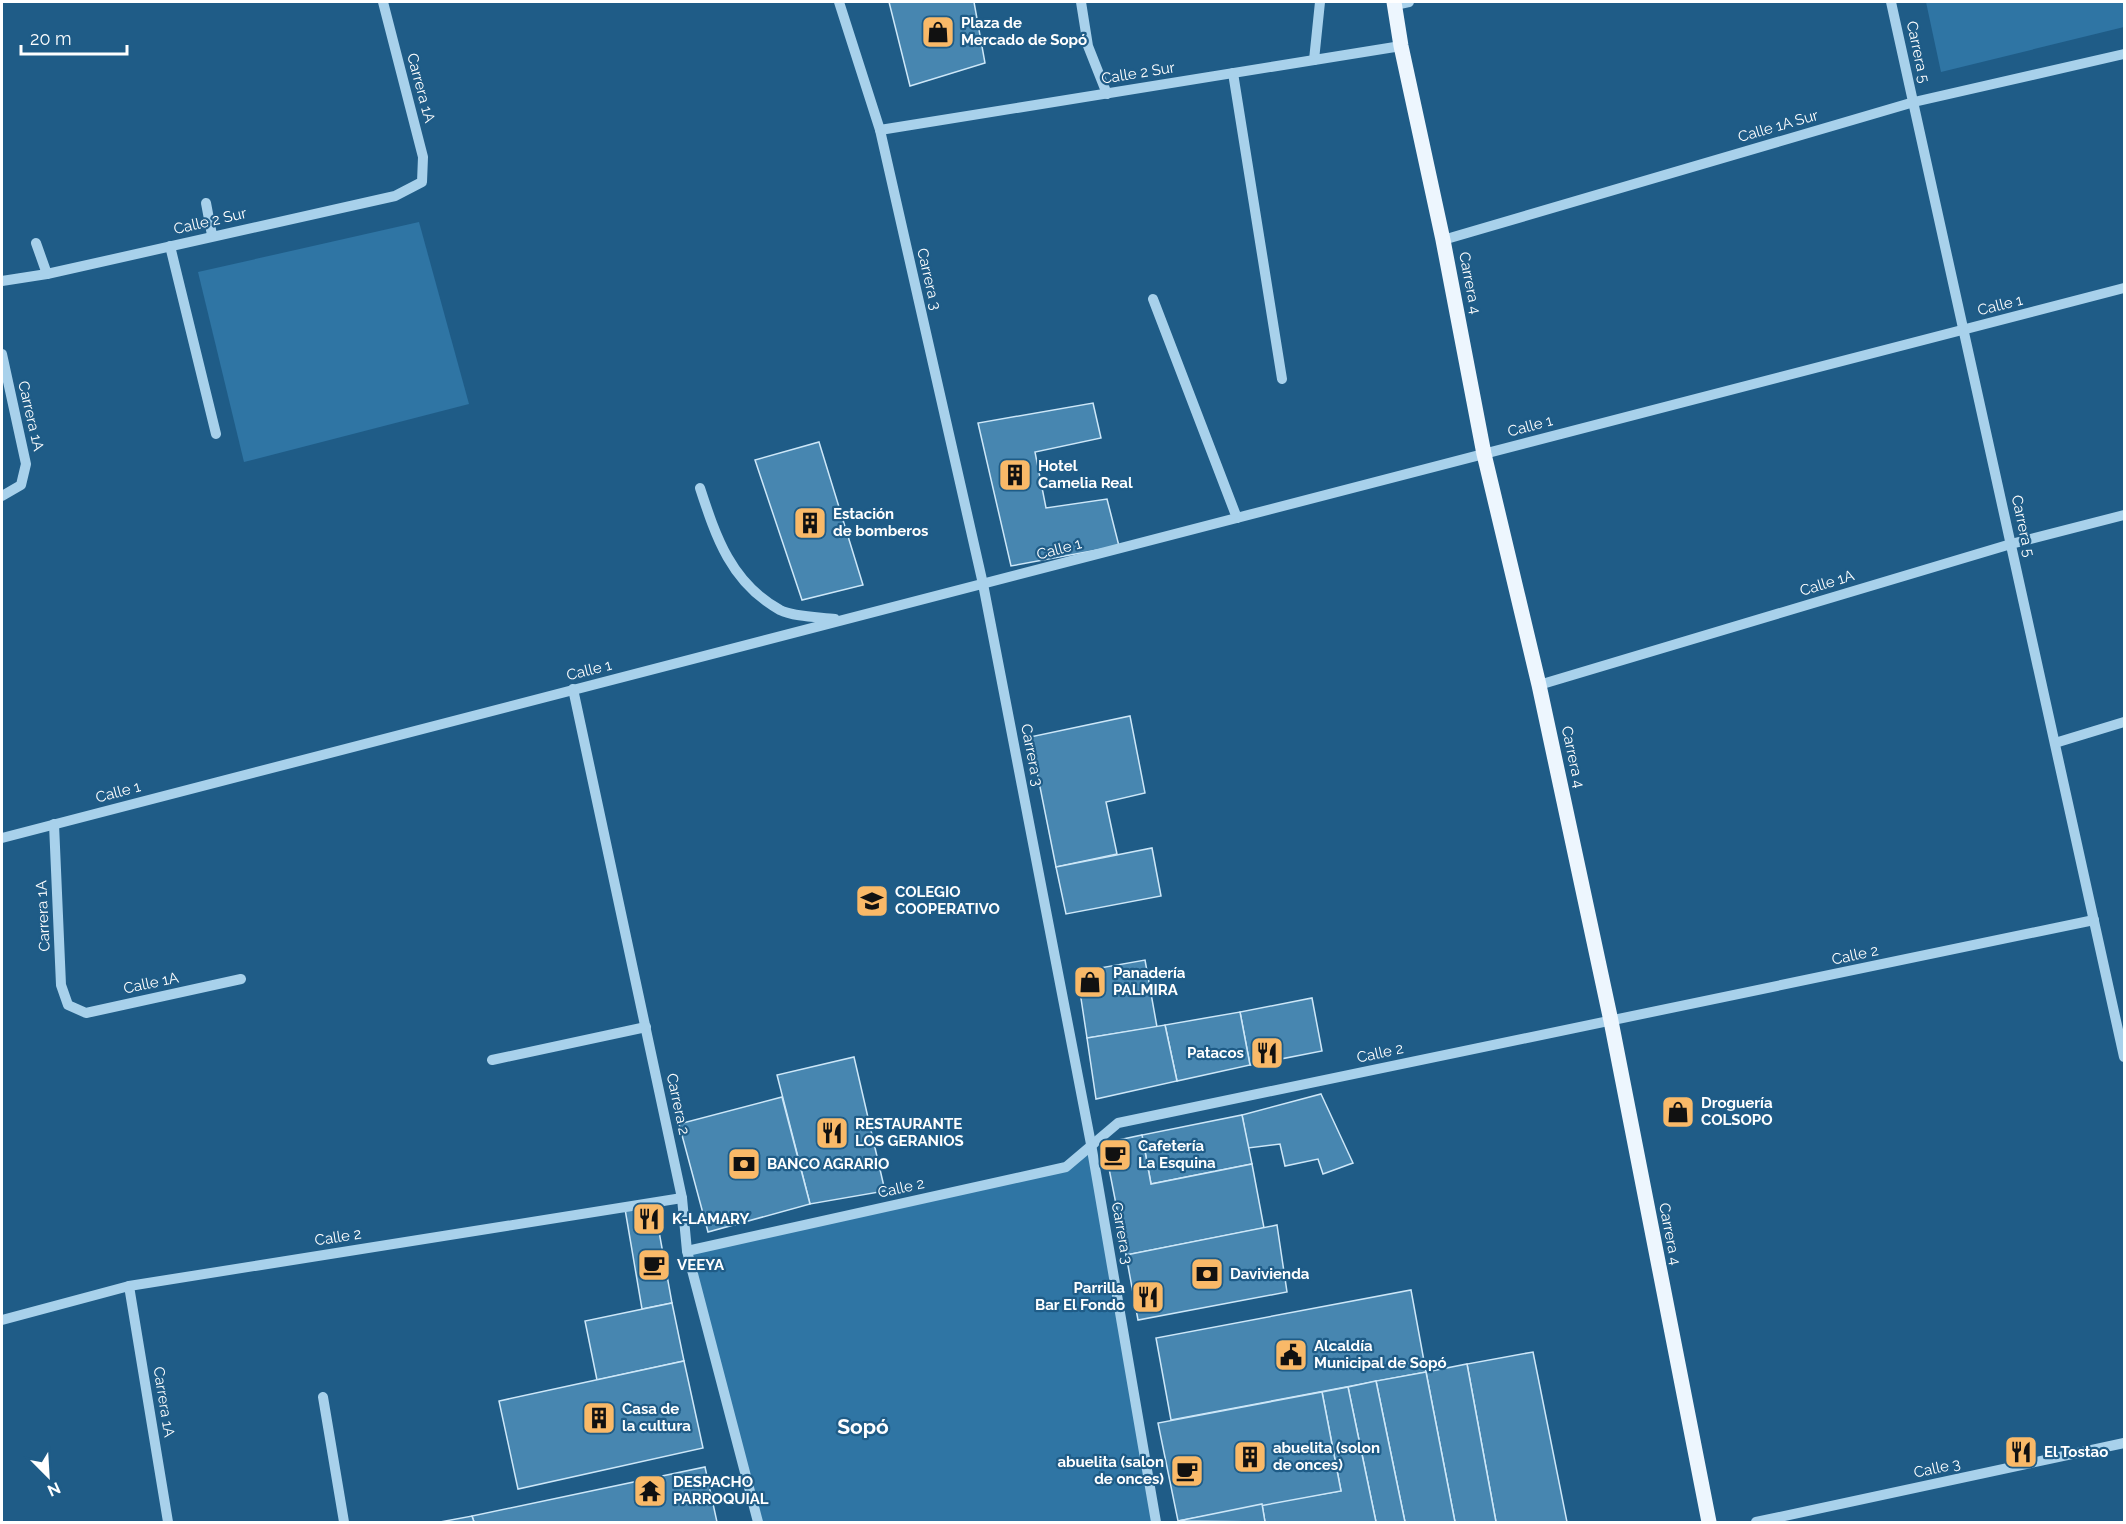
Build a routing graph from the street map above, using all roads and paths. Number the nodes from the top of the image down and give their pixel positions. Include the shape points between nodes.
1 (383, 2) edge
2 (839, 2) edge
3 (1082, 2) edge
4 (1320, 2) edge
5 (1891, 2) edge
6 (1399, 3) edge
7 (1401, 46) junction
8 (2124, 54) edge
9 (1314, 60) junction
10 (1233, 73) junction
11 (1107, 94) junction
12 (1914, 102) junction
13 (880, 130) junction
14 (422, 182) joint
15 (206, 203) dead end
16 (212, 235) junction
17 (1443, 240) junction
18 (36, 243) dead end
19 (170, 246) junction
20 (47, 274) junction
21 (2, 281) edge
22 (2124, 288) edge
23 (1153, 299) dead end
24 (1964, 329) junction
25 (2, 354) edge
26 (1282, 378) dead end
27 (216, 434) dead end
28 (1484, 454) junction
29 (700, 488) dead end
30 (2, 496) edge
31 (2124, 515) edge
32 (1237, 518) junction
33 (2011, 544) junction
34 (983, 584) junction
35 (842, 620) junction
36 (1539, 685) junction
37 (573, 690) junction
38 (2124, 722) edge
39 (2055, 743) junction
40 (54, 824) junction
41 (2, 838) edge
42 (2094, 920) junction
43 (241, 979) dead end
44 (68, 1005) joint
45 (1611, 1021) junction
46 (2121, 1022) edge
47 (646, 1027) junction
48 (2124, 1057) edge
49 (492, 1060) dead end
50 (1091, 1144) junction
51 (682, 1198) junction
52 (687, 1251) junction
53 (129, 1286) junction
54 (2, 1320) edge
55 (323, 1397) dead end
56 (2124, 1443) edge
57 (168, 1522) edge
58 (344, 1522) edge
59 (758, 1522) edge
60 (1156, 1522) edge
61 (1708, 1522) edge
62 (1756, 1522) edge

1 - 14 street, Carrera 1A via 423,157
2 - 13 street, Carrera 3
3 - 11 street via 1088,46
4 - 9 street
5 - 12 street, Carrera 5
6 - 7 main road, Carrera 4
7 - 9 street, Calle 2 Sur
7 - 17 main road, Carrera 4
8 - 12 street, Calle 1A Sur
9 - 10 street, Calle 2 Sur
10 - 11 street, Calle 2 Sur
10 - 26 street
11 - 13 street, Calle 2 Sur
12 - 17 street, Calle 1A Sur
12 - 24 street, Carrera 5
13 - 34 street, Carrera 3
14 - 16 street, Calle 2 Sur via 395,196
15 - 16 street
16 - 19 street, Calle 2 Sur
17 - 28 main road, Carrera 4
18 - 20 street
19 - 20 street, Calle 2 Sur
19 - 27 street
20 - 21 street, Calle 2 Sur
22 - 24 street, Calle 1
23 - 32 street
24 - 28 street, Calle 1
24 - 33 street, Carrera 5
25 - 30 street, Carrera 1A via 26,464 21,485
28 - 32 street, Calle 1
28 - 36 main road, Carrera 4
29 - 35 street via 718,542 745,582 782,611
31 - 33 street, Calle 1A
32 - 34 street, Calle 1
33 - 36 street, Calle 1A
33 - 39 street, Carrera 5
34 - 35 street, Calle 1
34 - 50 street, Carrera 3
35 - 37 street, Calle 1
36 - 45 main road, Carrera 4
37 - 40 street, Calle 1
37 - 47 street, Carrera 2
38 - 39 street
39 - 42 street, Carrera 5
40 - 41 street, Calle 1
40 - 44 street, Carrera 1A via 61,985
42 - 45 street, Calle 2
42 - 46 street, Carrera 5
43 - 44 street, Calle 1A via 86,1012
45 - 50 street, Calle 2 via 1118,1123
45 - 61 main road, Carrera 4
46 - 48 street, Carrera 5
47 - 49 street
47 - 51 street, Carrera 2
50 - 52 street, Calle 2 via 1066,1167
50 - 60 street, Carrera 3
51 - 52 street, Carrera 2
51 - 53 street, Calle 2
52 - 59 street, Carrera 2
53 - 54 street, Calle 2
53 - 57 street, Carrera 1A
55 - 58 street
56 - 62 street, Calle 3

